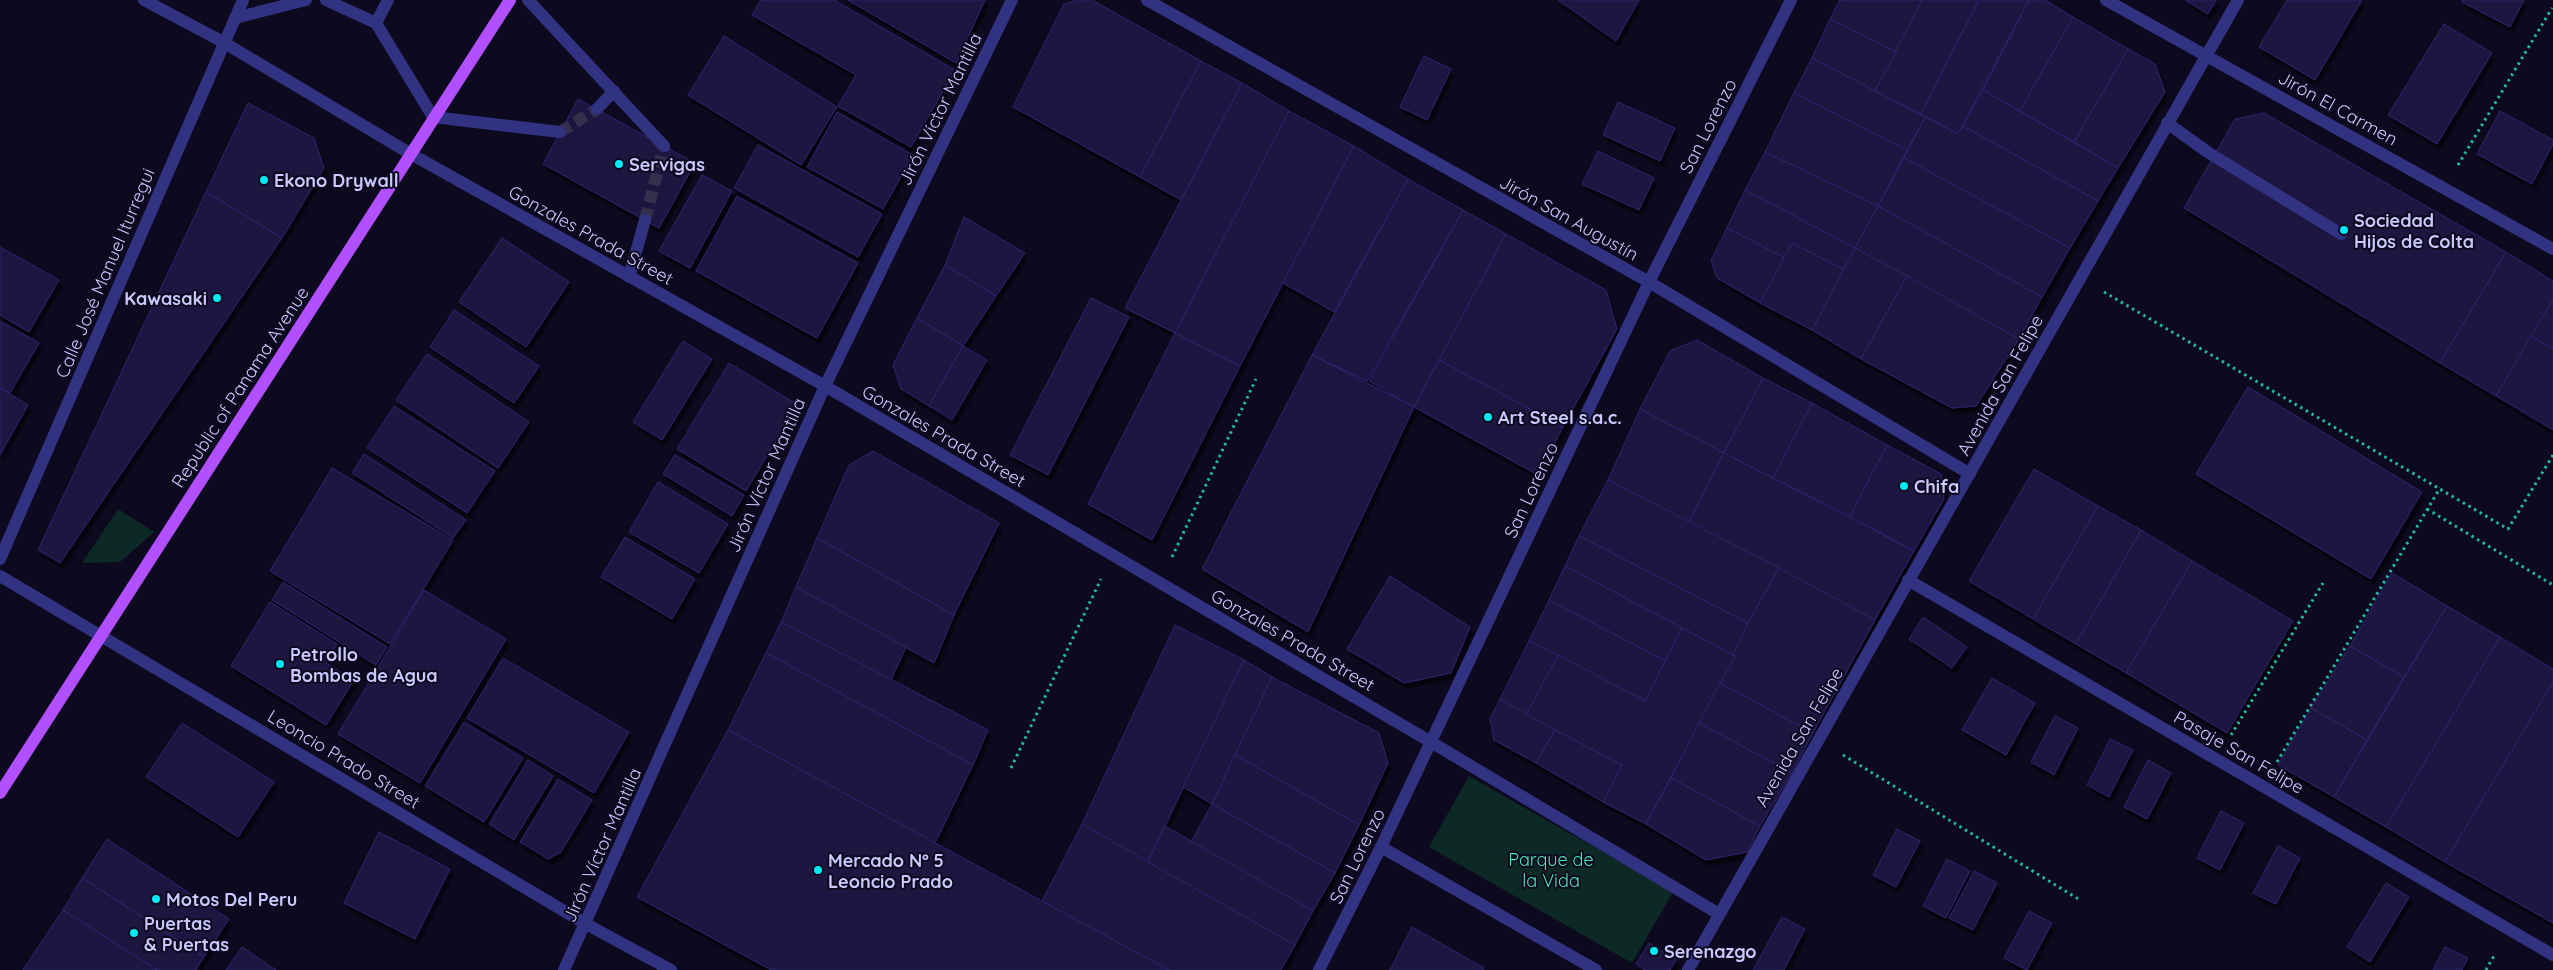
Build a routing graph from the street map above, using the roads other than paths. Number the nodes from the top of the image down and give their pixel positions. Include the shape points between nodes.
1 (144, 0) edge
2 (243, 0) edge
3 (306, 0) edge
4 (326, 0) edge
5 (388, 0) edge
6 (510, 0) edge
7 (528, 0) edge
8 (1012, 0) edge
9 (1147, 0) edge
10 (1791, 0) edge
11 (2106, 0) edge
12 (2238, 0) edge
13 (234, 18) junction
14 (376, 23) junction
15 (223, 42) junction
16 (2206, 55) junction
17 (614, 91) junction
18 (597, 109) tunnel mouth
19 (433, 118) junction
20 (2167, 123) junction
21 (560, 132) tunnel mouth
22 (664, 146) dead end
23 (411, 154) junction
24 (645, 220) tunnel mouth
25 (2340, 234) dead end
26 (2553, 249) edge
27 (629, 277) junction
28 (1649, 282) junction
29 (825, 386) junction
30 (1970, 474) junction
31 (0, 560) edge
32 (0, 576) edge
33 (1908, 580) junction
34 (101, 635) junction
35 (1431, 742) junction
36 (0, 793) edge
37 (1381, 847) junction
38 (1719, 914) junction
39 (586, 924) junction
40 (2553, 955) edge
41 (564, 970) edge
42 (671, 970) edge
43 (1319, 970) edge
44 (1596, 970) edge
45 (1688, 970) edge

1 - 15 street, Gonzales Prada Street
2 - 13 street, Calle José Manuel Iturregui
3 - 13 street
4 - 14 street
5 - 14 street
6 - 19 main road, Republic of Panama Avenue
7 - 17 street
8 - 29 street, Jirón Víctor Mantilla
9 - 28 street, Jirón San Augustín
10 - 28 street, San Lorenzo
11 - 16 street, Jirón El Carmen
12 - 16 street, Avenida San Felipe
13 - 15 street, Calle José Manuel Iturregui
14 - 19 street
15 - 23 street, Gonzales Prada Street
15 - 31 street, Calle José Manuel Iturregui
16 - 20 street, Avenida San Felipe
16 - 26 street, Jirón El Carmen
17 - 18 street
17 - 22 street
19 - 21 street
19 - 23 main road, Republic of Panama Avenue
20 - 25 street via 2209,153
20 - 30 street, Avenida San Felipe
23 - 27 street, Gonzales Prada Street
23 - 34 main road, Republic of Panama Avenue
24 - 27 street
27 - 29 street, Gonzales Prada Street
28 - 30 street, Jirón San Augustín
28 - 35 street, San Lorenzo
29 - 35 street, Gonzales Prada Street
29 - 39 street, Jirón Víctor Mantilla
30 - 33 street, Avenida San Felipe
32 - 34 street, Leoncio Prado Street
33 - 38 street, Avenida San Felipe
33 - 40 street, Pasaje San Felipe
34 - 36 main road, Republic of Panama Avenue
34 - 39 street, Leoncio Prado Street
35 - 37 street, San Lorenzo
35 - 38 street, Gonzales Prada Street
37 - 43 street, San Lorenzo
37 - 44 street
38 - 45 street, Avenida San Felipe
39 - 41 street, Jirón Víctor Mantilla
39 - 42 street, Leoncio Prado Street

